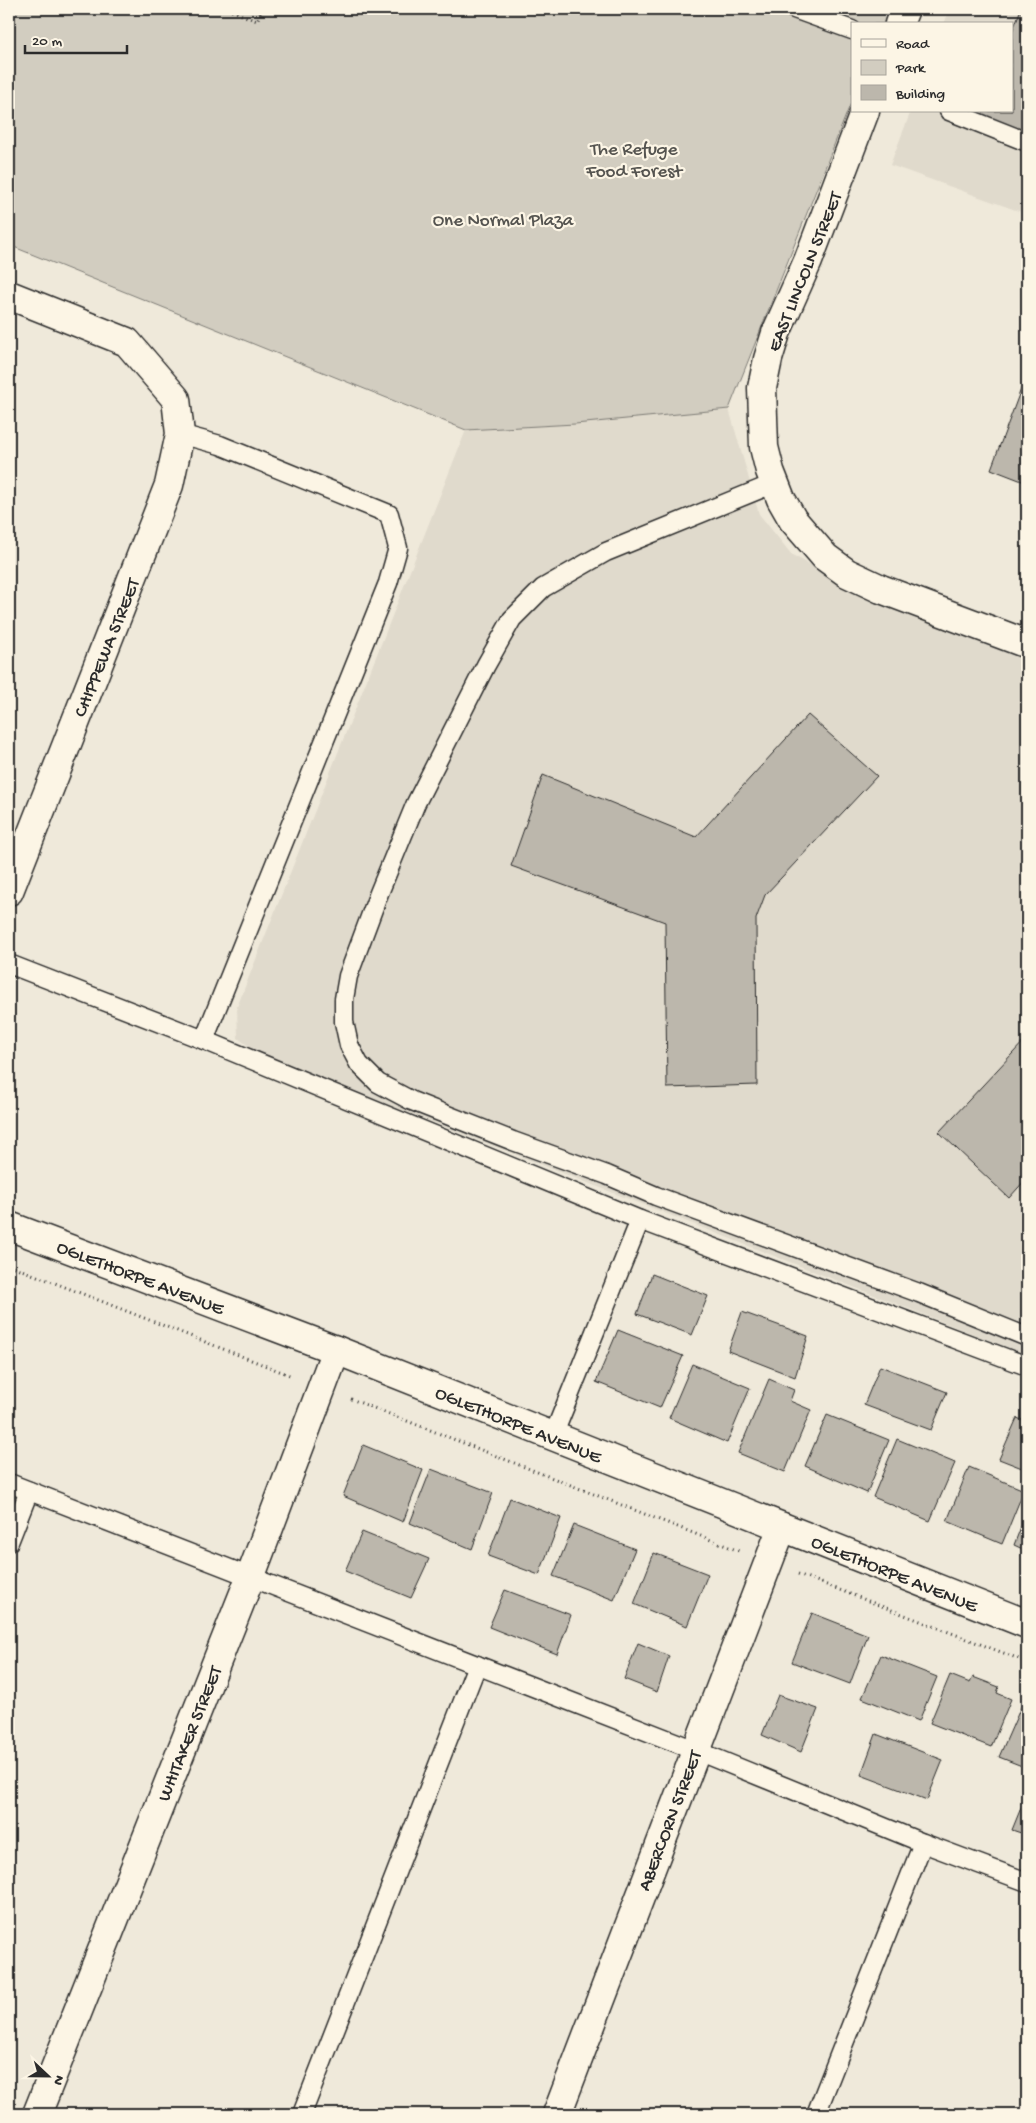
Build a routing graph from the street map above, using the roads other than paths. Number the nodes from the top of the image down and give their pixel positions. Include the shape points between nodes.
1 (794, 9) edge
2 (905, 9) edge
3 (900, 22) edge
4 (851, 30) edge
5 (865, 112) edge
6 (952, 112) edge
7 (1027, 142) edge
8 (9, 295) edge
9 (180, 434) junction
10 (775, 483) junction
11 (1027, 644) edge
12 (9, 891) edge
13 (9, 964) edge
14 (204, 1040) junction
15 (640, 1220) junction
16 (9, 1226) edge
17 (1027, 1337) edge
18 (336, 1350) junction
19 (1027, 1366) edge
20 (553, 1436) junction
21 (9, 1483) edge
22 (29, 1491) junction
23 (782, 1527) junction
24 (9, 1542) edge
25 (250, 1578) junction
26 (1027, 1624) edge
27 (477, 1665) junction
28 (695, 1750) junction
29 (922, 1843) junction
30 (1027, 1882) edge
31 (36, 2114) edge
32 (302, 2114) edge
33 (557, 2114) edge
34 (816, 2114) edge

1 - 4 lane
2 - 3 street
5 - 10 street, EAST LINCOLN STREET via 768,359 762,388 764,447
6 - 7 lane
8 - 9 street, CHIPPEWA STREET via 127,342 176,399
9 - 12 street, CHIPPEWA STREET via 169,485
9 - 14 lane via 220,445 389,514 398,548 388,583
10 - 11 street, EAST LINCOLN STREET via 793,520 825,557 847,574
10 - 17 lane via 606,552 543,588 512,619 416,803 379,893 348,976 344,1022 349,1045 359,1064 378,1083 412,1101
13 - 14 lane
14 - 15 lane
15 - 19 lane
15 - 20 lane
16 - 18 street, OGLETHORPE AVENUE
18 - 20 street, OGLETHORPE AVENUE
18 - 25 street, WHITAKER STREET
20 - 23 street, OGLETHORPE AVENUE
21 - 22 lane
22 - 24 lane
22 - 25 lane
23 - 26 street, OGLETHORPE AVENUE
23 - 28 street, ABERCORN STREET
25 - 27 lane
25 - 31 street, WHITAKER STREET
27 - 28 lane
27 - 32 lane
28 - 29 lane
28 - 33 street, ABERCORN STREET
29 - 30 lane
29 - 34 lane

